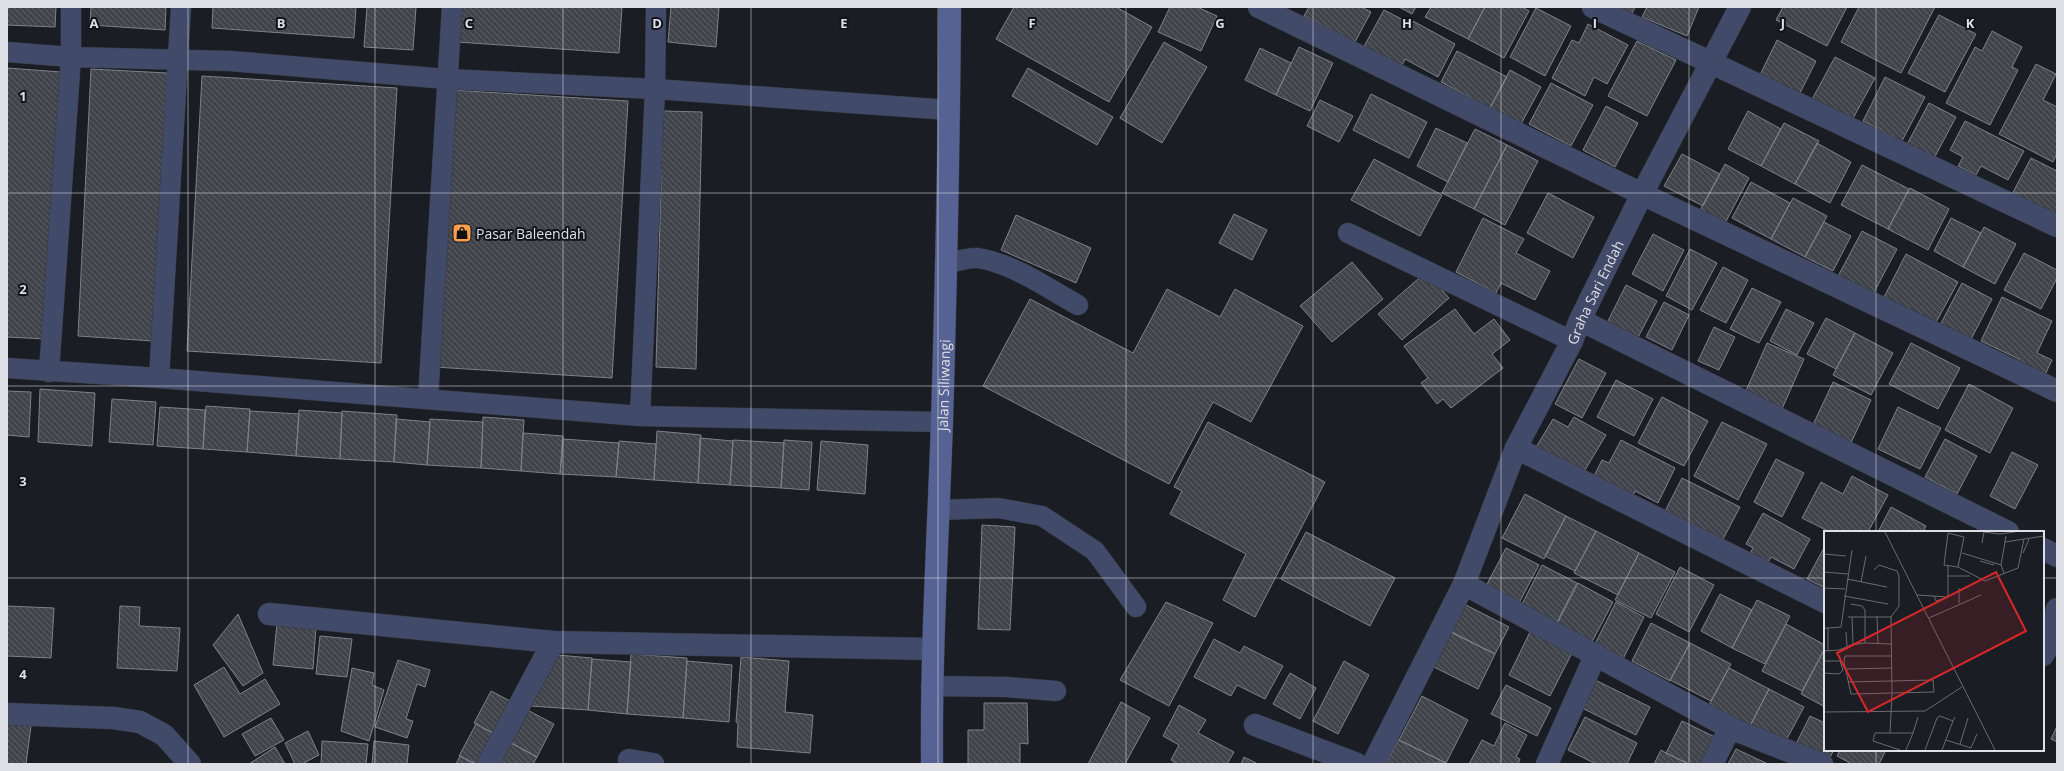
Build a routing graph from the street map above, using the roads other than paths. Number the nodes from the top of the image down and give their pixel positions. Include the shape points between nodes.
1 (72, 7) edge
2 (181, 7) edge
3 (452, 7) edge
4 (656, 7) edge
5 (950, 7) edge
6 (1259, 7) edge
7 (1593, 7) edge
8 (1740, 7) edge
9 (7, 52) edge
10 (71, 57) junction
11 (178, 59) junction
12 (1709, 63) junction
13 (447, 79) junction
14 (655, 88) junction
15 (949, 110) junction
16 (1642, 194) junction
17 (2057, 226) edge
18 (1348, 233) dead end
19 (945, 264) junction
20 (1078, 305) dead end
21 (1580, 320) junction
22 (1572, 341) junction
23 (7, 368) edge
24 (49, 372) junction
25 (159, 378) junction
26 (2057, 391) edge
27 (428, 399) junction
28 (640, 416) junction
29 (942, 422) junction
30 (1516, 448) junction
31 (938, 510) junction
32 (2006, 531) edge
33 (2044, 550) edge
34 (2057, 556) edge
35 (1464, 584) junction
36 (1824, 602) edge
37 (1136, 607) dead end
38 (2057, 609) edge
39 (269, 614) dead end
40 (553, 642) junction
41 (932, 649) junction
42 (2044, 653) edge
43 (1596, 654) junction
44 (931, 686) junction
45 (1056, 691) dead end
46 (7, 714) edge
47 (1255, 725) dead end
48 (1730, 728) junction
49 (630, 762) edge
50 (190, 764) edge
51 (488, 764) edge
52 (653, 764) edge
53 (932, 764) edge
54 (1357, 764) edge
55 (1373, 764) edge
56 (1547, 764) edge
57 (1712, 764) edge
58 (1822, 764) edge

1 - 10 lane
2 - 11 lane
3 - 13 lane
4 - 14 lane
5 - 15 main road, Jalan Siliwangi
6 - 16 street
7 - 12 street
8 - 12 street, Graha Sari Endah
9 - 10 lane
10 - 11 lane
10 - 24 lane
11 - 13 lane
11 - 25 lane
12 - 16 street, Graha Sari Endah
12 - 17 street
13 - 14 lane
13 - 27 lane
14 - 15 lane
14 - 28 lane
15 - 19 main road, Jalan Siliwangi
16 - 21 street, Graha Sari Endah
16 - 26 street
18 - 22 lane
19 - 20 lane via 977,258 1007,267
19 - 29 main road, Jalan Siliwangi
21 - 22 street, Graha Sari Endah
21 - 32 street
22 - 30 street, Graha Sari Endah
23 - 24 lane
24 - 25 lane
25 - 27 lane
27 - 28 lane
28 - 29 lane
29 - 31 main road, Jalan Siliwangi
30 - 35 street, Graha Sari Endah
30 - 36 street
31 - 37 lane via 998,508 1042,516 1095,551
31 - 41 main road, Jalan Siliwangi
33 - 34 street
35 - 43 street
35 - 55 street, Graha Sari Endah
38 - 42 street via 2049,645
39 - 40 street
40 - 41 street
40 - 51 street
41 - 44 main road, Jalan Siliwangi
43 - 48 street
43 - 56 street
44 - 45 lane
44 - 53 main road, Jalan Siliwangi
46 - 50 street via 113,718 140,722 164,735
47 - 54 street
48 - 57 street
48 - 58 street
49 - 52 street

